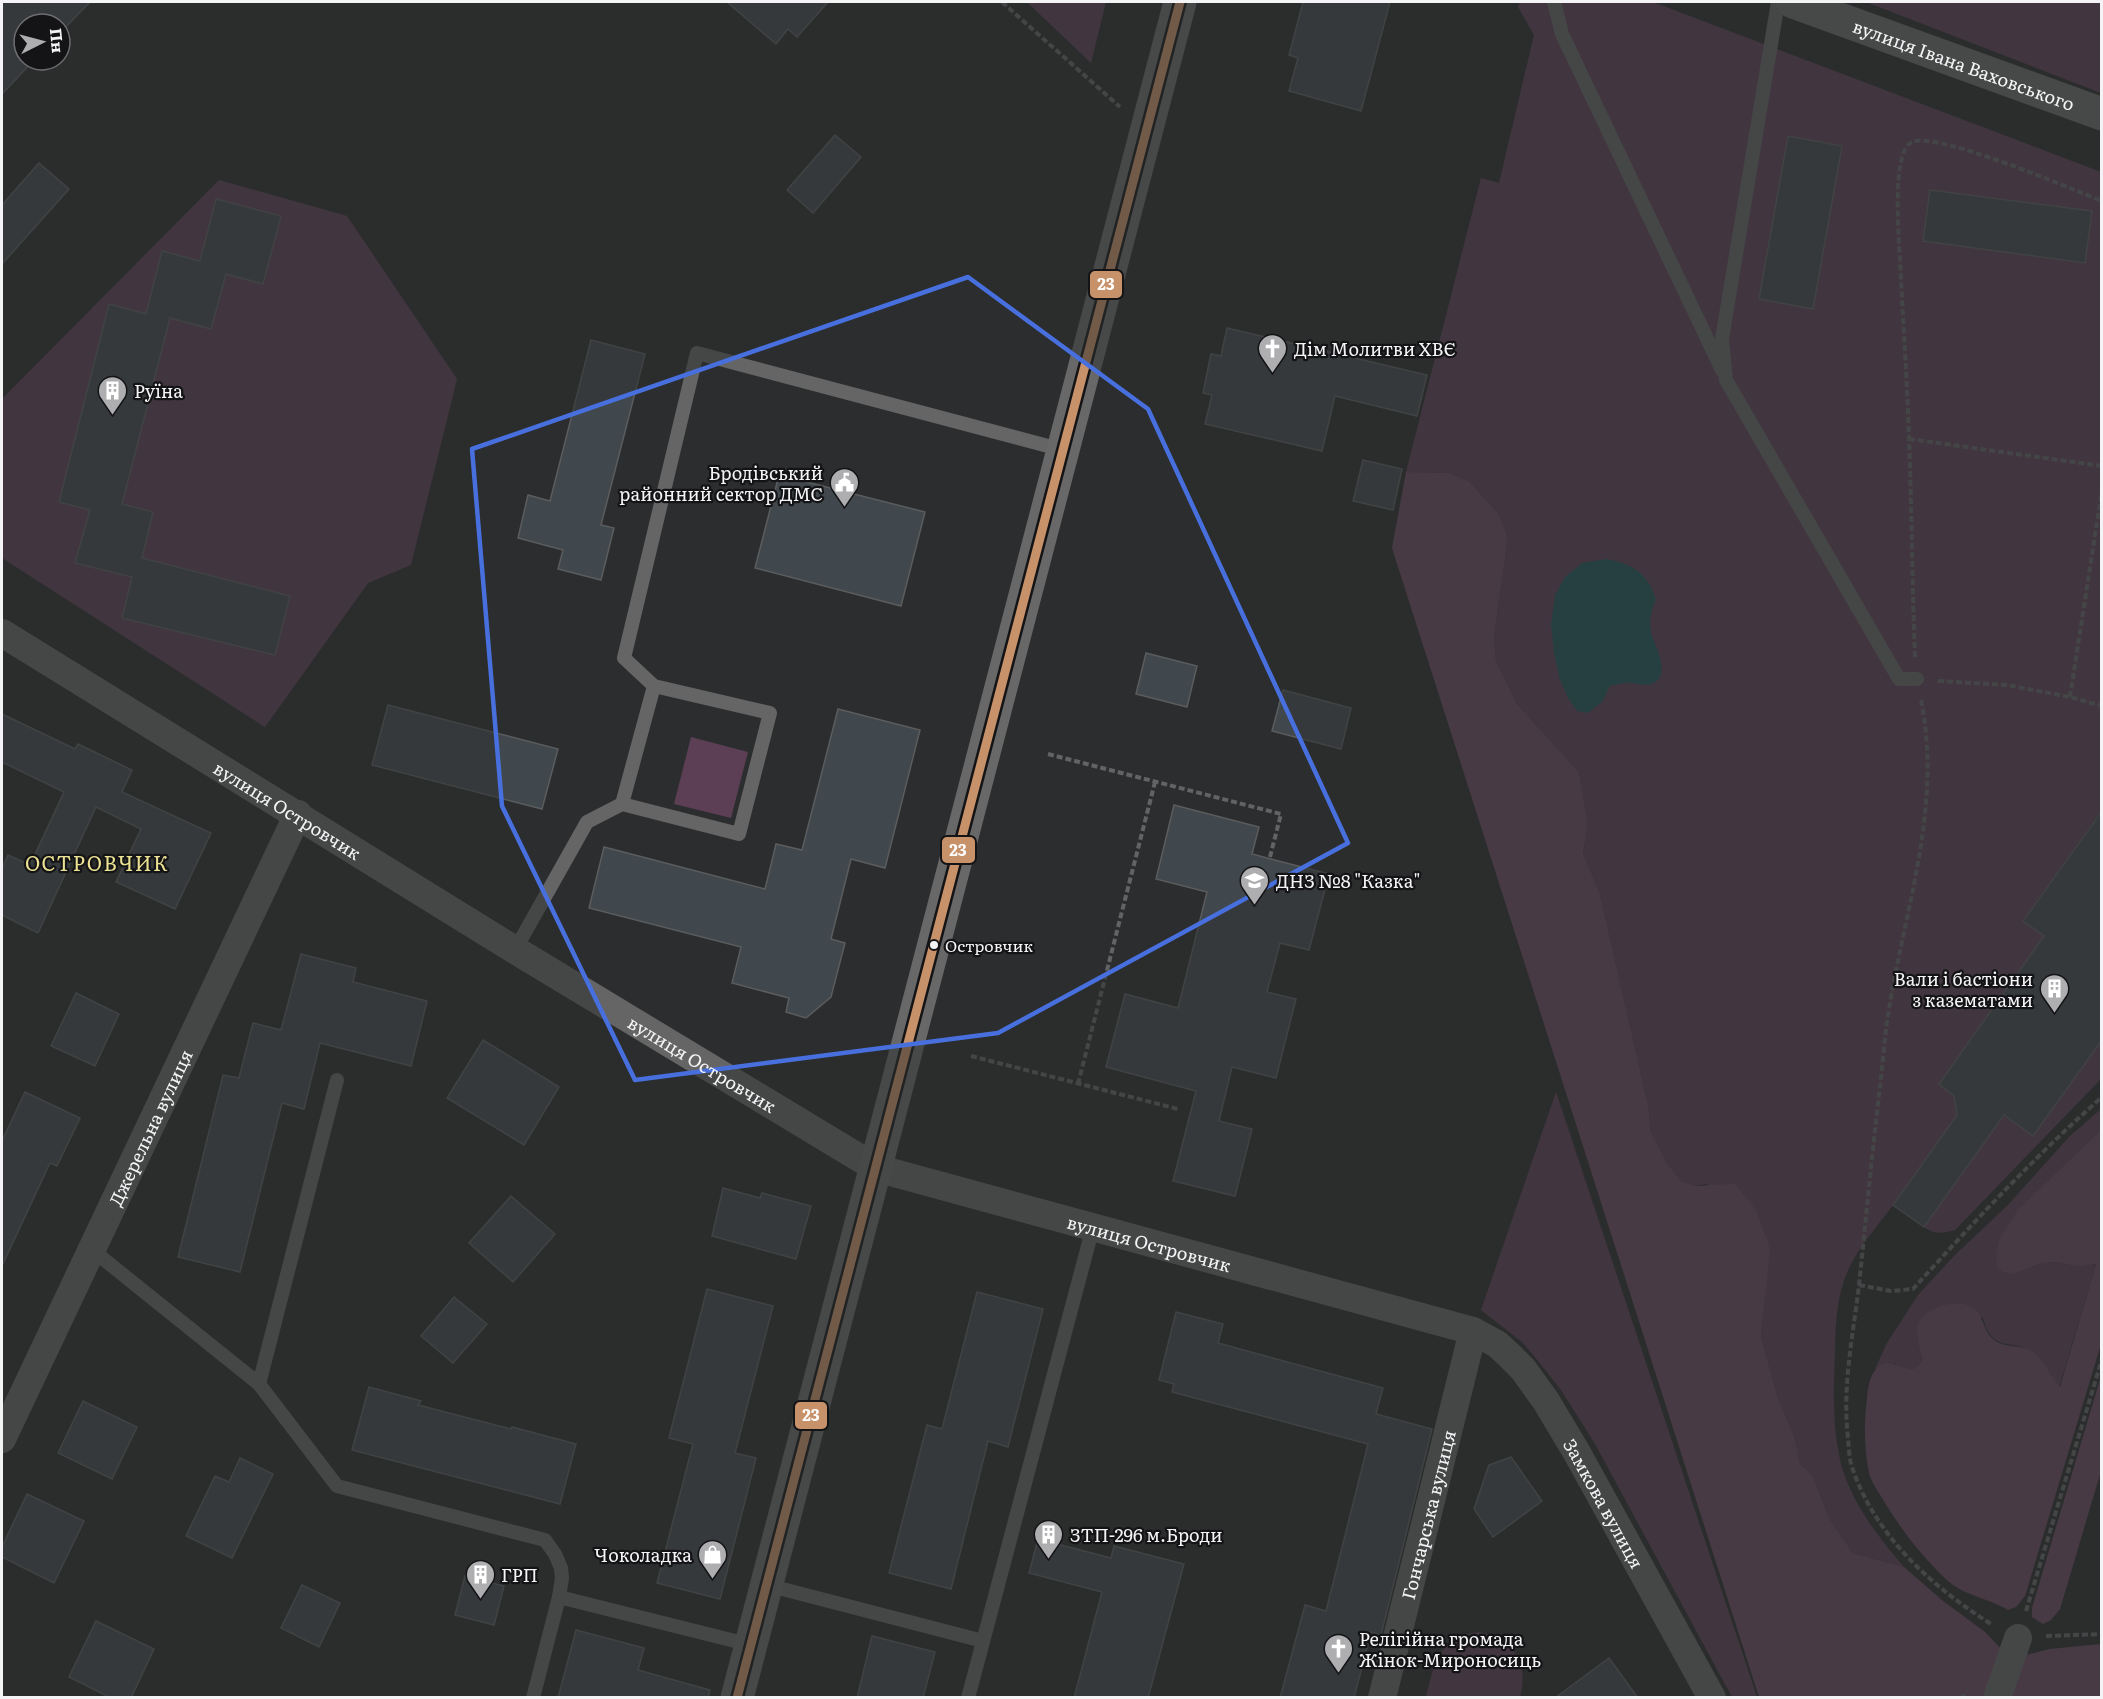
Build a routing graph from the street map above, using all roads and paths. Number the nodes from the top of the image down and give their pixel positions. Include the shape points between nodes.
1 (1002, 2) edge
2 (1180, 2) edge
3 (1554, 2) edge
4 (1778, 2) edge
5 (1793, 2) edge
6 (2102, 114) edge
7 (1146, 131) junction
8 (2102, 201) edge
9 (1726, 380) junction
10 (1909, 439) junction
11 (1063, 450) junction
12 (2102, 466) edge
13 (2102, 490) edge
14 (2, 633) edge
15 (1917, 679) junction
16 (654, 686) junction
17 (2070, 697) junction
18 (2102, 706) edge
19 (1048, 754) dead end
20 (1155, 782) junction
21 (622, 804) junction
22 (298, 814) junction
23 (1270, 857) dead end
24 (515, 950) junction
25 (971, 1056) dead end
26 (337, 1080) dead end
27 (1078, 1084) junction
28 (2102, 1097) edge
29 (1178, 1109) dead end
30 (876, 1168) junction
31 (1093, 1227) junction
32 (91, 1249) junction
33 (1859, 1285) junction
34 (1473, 1331) junction
35 (2102, 1359) edge
36 (259, 1384) junction
37 (2, 1439) edge
38 (767, 1585) junction
39 (559, 1597) junction
40 (2102, 1634) edge
41 (2018, 1638) junction
42 (983, 1641) junction
43 (750, 1646) junction
44 (532, 1698) edge
45 (738, 1698) edge
46 (968, 1698) edge
47 (1382, 1698) edge
48 (1712, 1698) edge
49 (1997, 1698) edge

1 - 7 path
2 - 7 main road
3 - 9 lane via 1562,34
4 - 9 lane via 1722,339
5 - 6 main road, вулиця Івана Ваховського
7 - 11 main road
8 - 10 path via 1960,149 1922,141 1905,148 1899,168 1899,236
9 - 15 lane via 1899,679
10 - 12 path
10 - 15 path
11 - 16 lane via 697,352 624,658
11 - 30 main road
13 - 17 path
14 - 22 street, вулиця Островчик
15 - 17 path via 2007,685
15 - 33 path via 1929,764 1924,823 1889,1005
16 - 21 lane
16 - 21 lane via 770,713 739,834
17 - 18 path
19 - 20 path
20 - 23 path via 1281,814
20 - 27 path
21 - 24 lane via 586,822
22 - 24 street, вулиця Островчик
22 - 32 street, Джерельна вулиця
24 - 30 street, вулиця Островчик
25 - 27 path
26 - 36 lane
27 - 29 path
28 - 33 path via 2061,1133 1913,1289 1891,1291
30 - 31 street, вулиця Островчик
30 - 38 main road
31 - 34 street, вулиця Островчик
31 - 42 lane
32 - 36 lane
32 - 37 street, Джерельна вулиця
33 - 41 path via 1847,1378 1846,1421 1851,1464 1861,1491 1909,1561 1948,1594
34 - 47 street, Гончарська вулиця
34 - 48 street, Замкова вулиця via 1510,1356 1546,1401
35 - 41 path
36 - 39 lane via 337,1486 545,1540 561,1568
38 - 42 lane
38 - 43 main road
39 - 43 lane
39 - 44 lane
40 - 41 path
41 - 49 street
42 - 46 lane
43 - 45 main road

